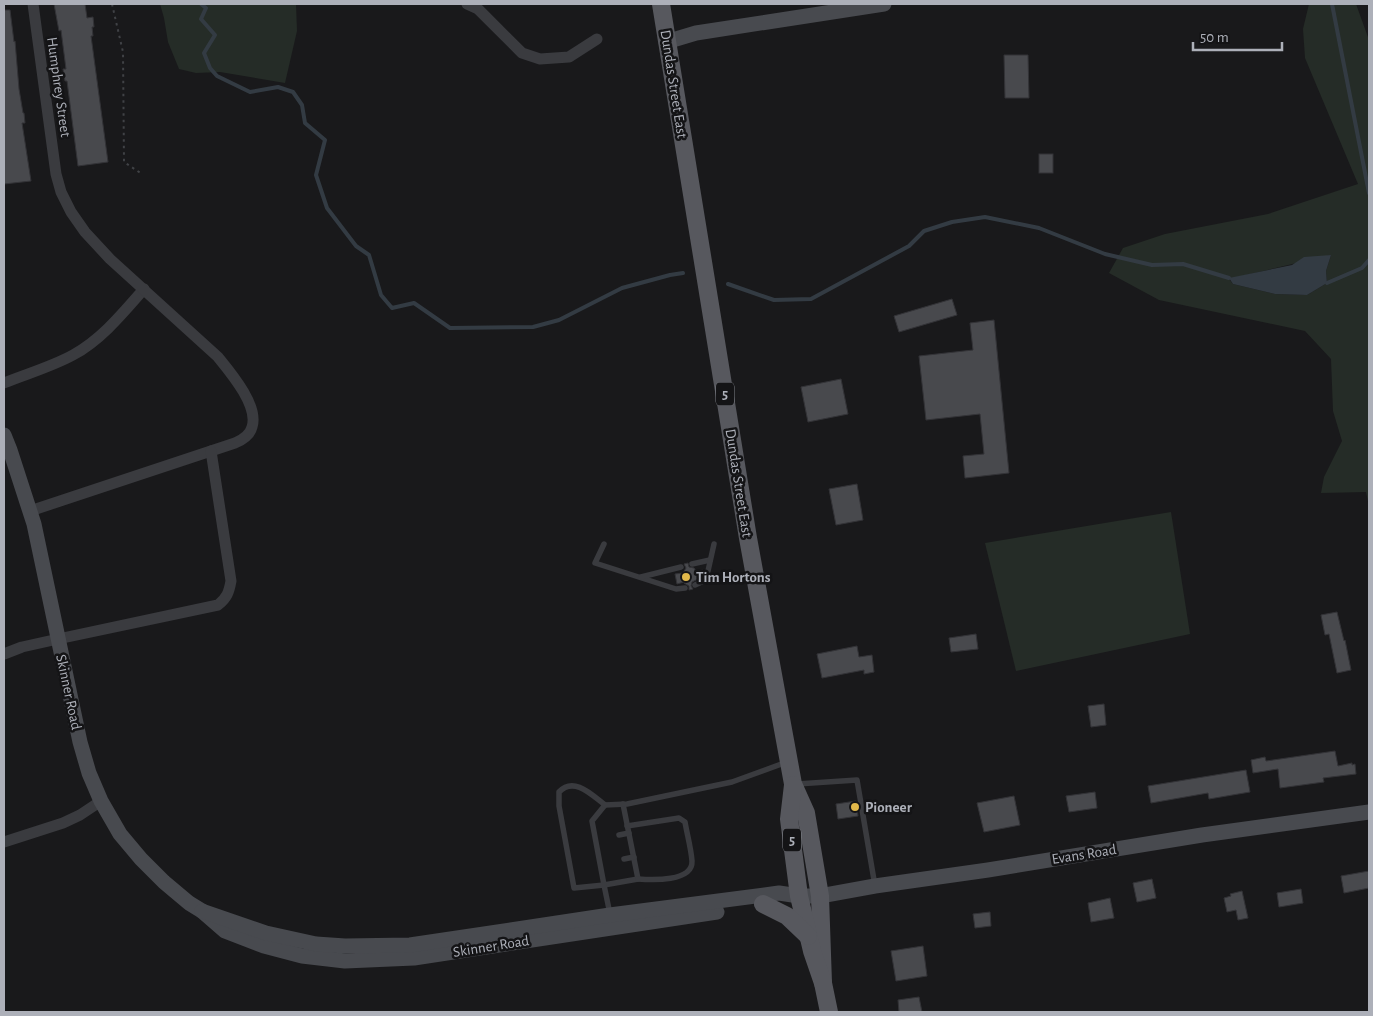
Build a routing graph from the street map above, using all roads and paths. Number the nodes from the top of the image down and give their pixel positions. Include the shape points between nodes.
1 (32, 4) edge
2 (112, 4) edge
3 (467, 4) edge
4 (661, 4) edge
5 (884, 4) edge
6 (597, 40) dead end
7 (666, 42) junction
8 (142, 174) dead end
9 (144, 289) junction
10 (4, 383) edge
11 (4, 435) edge
12 (211, 451) junction
13 (30, 511) junction
14 (604, 544) dead end
15 (714, 544) dead end
16 (710, 560) junction
17 (692, 564) dead end
18 (681, 567) dead end
19 (639, 577) junction
20 (695, 585) dead end
21 (685, 588) dead end
22 (58, 639) junction
23 (4, 654) edge
24 (789, 762) junction
25 (793, 784) junction
26 (101, 801) junction
27 (623, 804) junction
28 (605, 805) junction
29 (1369, 812) edge
30 (627, 826) junction
31 (629, 833) junction
32 (620, 835) dead end
33 (4, 842) edge
34 (634, 857) junction
35 (624, 859) dead end
36 (638, 879) junction
37 (604, 885) junction
38 (875, 886) junction
39 (793, 896) junction
40 (820, 896) junction
41 (763, 904) junction
42 (202, 911) junction
43 (610, 915) junction
44 (808, 936) junction
45 (823, 983) junction
46 (828, 1012) edge

1 - 9 street, Humphrey Street via 61,192 84,232
2 - 8 path via 123,52 124,162
3 - 6 street via 478,9 522,53 540,59 569,57
4 - 7 main road, Dundas Street East / 5
5 - 7 street via 696,33
7 - 24 main road, Dundas Street East / 5 via 748,538
9 - 10 street via 94,341 73,355
9 - 12 street, Humphrey Street via 218,357 246,397 252,412 252,428 243,439
11 - 13 street, Skinner Road
12 - 13 street
12 - 22 street via 231,582 224,600 218,605
13 - 22 street, Skinner Road
14 - 19 lane via 595,563
15 - 16 lane
16 - 17 lane
16 - 20 lane via 706,580
18 - 19 lane
19 - 21 lane via 676,589
22 - 23 street
22 - 26 street, Skinner Road via 80,742
24 - 25 main road, Dundas Street East / 5
24 - 27 lane via 732,782
25 - 38 lane via 857,780
25 - 39 main road, Dundas Street East / 5 via 789,819
25 - 40 main road, Dundas Street East via 806,813
26 - 33 street via 63,823
26 - 42 street, Skinner Road via 120,834 140,859
27 - 28 lane
27 - 30 lane
28 - 37 lane via 592,821 603,863
28 - 37 lane via 572,785 559,792 574,888
29 - 38 street, Evans Road
30 - 31 lane
30 - 36 lane via 679,818 685,822 692,863 688,872 655,880
31 - 32 lane
31 - 34 lane
34 - 35 lane
34 - 36 lane
36 - 37 lane
37 - 43 lane
38 - 40 street, Evans Road
39 - 40 street, Evans Road
39 - 41 street, Skinner Road
39 - 43 street, Skinner Road via 779,893
39 - 44 main road, Dundas Street East / 5
40 - 45 main road, Dundas Street East
41 - 42 street, Skinner Road via 414,958 345,961 302,956 264,946 225,931
41 - 44 main road via 787,916
42 - 43 street, Skinner Road via 266,933 316,944 345,946 410,945
44 - 45 main road, Dundas Street East / 5
45 - 46 main road, Dundas Street East / 5

